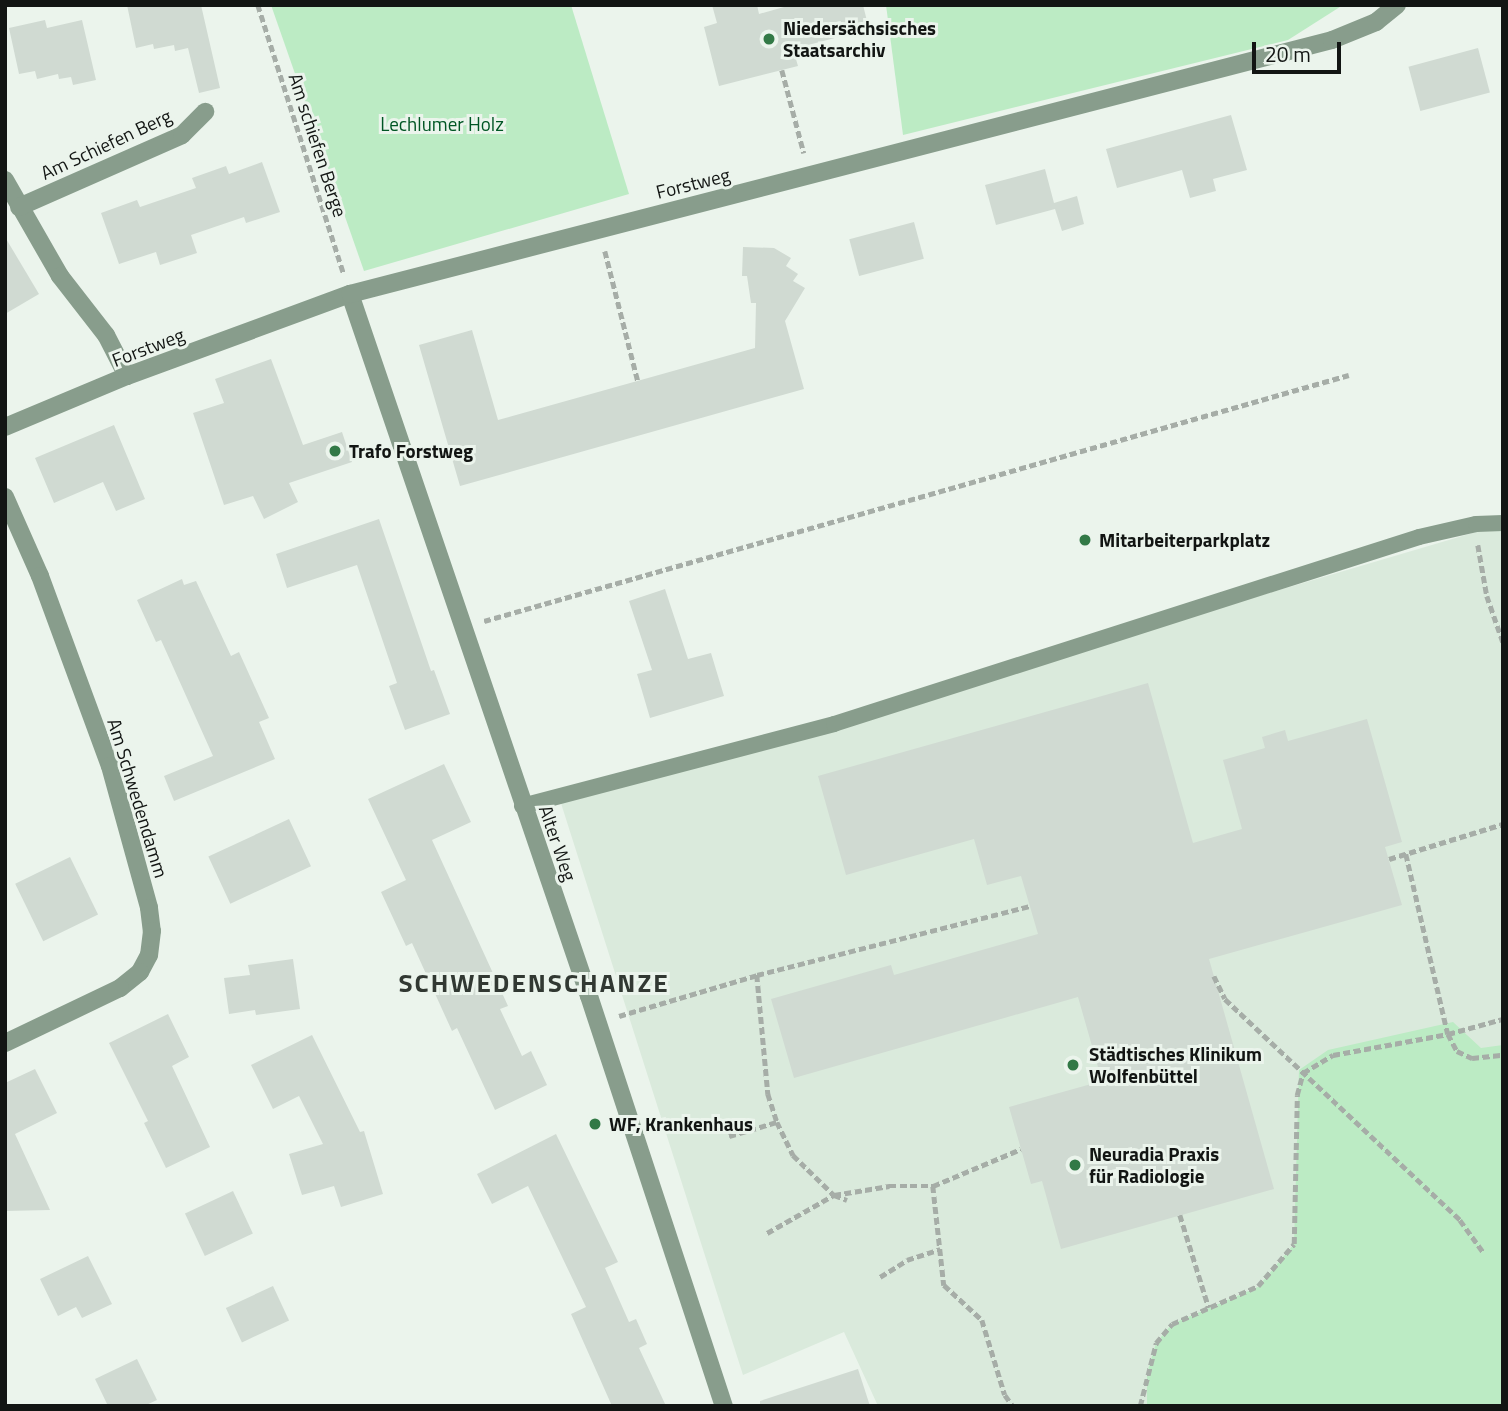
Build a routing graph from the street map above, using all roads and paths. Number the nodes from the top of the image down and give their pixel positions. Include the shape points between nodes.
1 (258, 5) edge
2 (1396, 5) edge
3 (782, 70) dead end
4 (205, 113) dead end
5 (810, 175) junction
6 (5, 180) edge
7 (19, 207) junction
8 (599, 230) junction
9 (350, 294) junction
10 (1349, 375) dead end
11 (127, 376) junction
12 (638, 381) dead end
13 (5, 427) edge
14 (5, 497) edge
15 (1503, 523) edge
16 (1476, 524) junction
17 (463, 627) junction
18 (1503, 642) edge
19 (522, 806) junction
20 (1503, 824) edge
21 (1406, 854) junction
22 (1389, 859) dead end
23 (1030, 906) dead end
24 (757, 975) junction
25 (1214, 975) dead end
26 (1503, 1019) edge
27 (598, 1023) junction
28 (1448, 1034) junction
29 (5, 1043) edge
30 (1503, 1055) edge
31 (1303, 1073) junction
32 (777, 1122) junction
33 (729, 1136) dead end
34 (1021, 1149) dead end
35 (933, 1186) junction
36 (834, 1195) junction
37 (847, 1200) dead end
38 (1180, 1215) dead end
39 (767, 1233) dead end
40 (940, 1249) junction
41 (1483, 1252) dead end
42 (880, 1277) dead end
43 (1209, 1308) junction
44 (724, 1406) edge
45 (1013, 1406) edge
46 (1140, 1406) edge

1 - 9 path, Am schiefen Berge
2 - 5 street, Forstweg via 1376,22 1332,40
3 - 5 path
4 - 7 street, Am Schiefen Berg via 182,135
5 - 8 street, Forstweg
6 - 7 street
7 - 11 street via 60,276 106,335
8 - 9 street, Forstweg
8 - 12 path
9 - 11 street, Forstweg
9 - 17 street, Alter Weg
10 - 17 path
11 - 13 street, Forstweg
14 - 29 street, Am Schwedendamm via 40,576 110,766 152,931 149,955 140,972 120,988
15 - 16 lane
16 - 18 path via 1487,596
16 - 19 lane via 1419,537 834,724
17 - 19 street, Alter Weg
19 - 27 street, Alter Weg
20 - 21 path
21 - 22 path
21 - 28 path
23 - 24 path
24 - 27 path
24 - 32 path via 768,1094
25 - 31 path via 1225,999
26 - 28 path
27 - 44 street, Alter Weg
28 - 30 path via 1457,1051 1472,1058
28 - 31 path via 1333,1055
31 - 41 path via 1460,1220
31 - 43 path via 1297,1095 1294,1244 1258,1286
32 - 33 path
32 - 36 path via 793,1155
34 - 35 path
35 - 36 path via 889,1186
35 - 40 path
36 - 37 path
36 - 39 path
38 - 43 path
40 - 42 path via 907,1260
40 - 45 path via 944,1285 982,1320 1005,1395
43 - 46 path via 1172,1324 1156,1343

